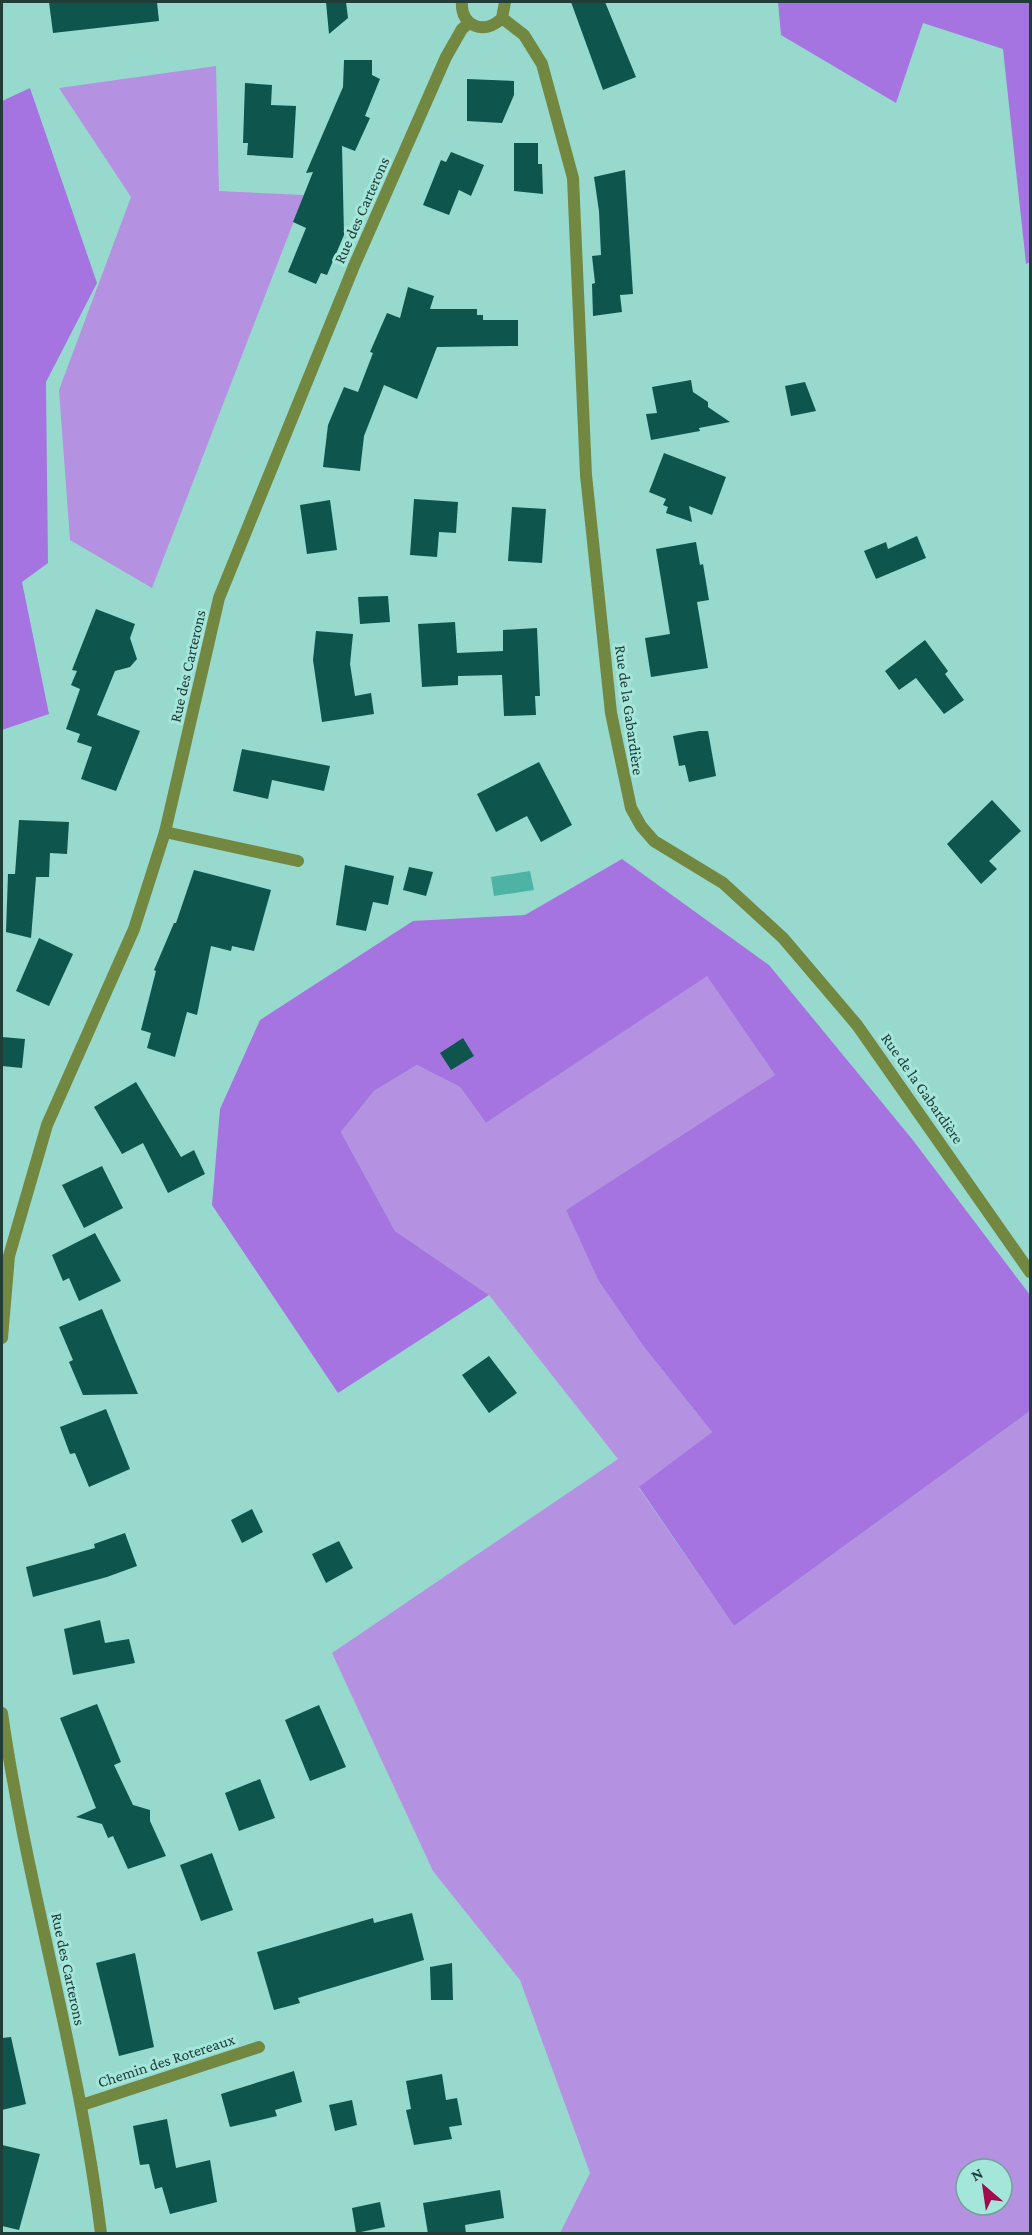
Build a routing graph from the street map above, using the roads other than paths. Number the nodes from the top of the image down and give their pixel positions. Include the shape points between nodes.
1 (462, 2) edge
2 (505, 2) edge
3 (502, 18) junction
4 (469, 23) junction
5 (165, 832) junction
6 (298, 861) dead end
7 (1030, 1272) edge
8 (2, 1338) edge
9 (2, 1713) edge
10 (260, 2047) dead end
11 (82, 2105) junction
12 (101, 2234) edge

1 - 4 street via 461,10
2 - 3 street
3 - 4 street via 490,28
3 - 7 street, Rue de la Gabardière via 524,35 542,64 573,178 586,475 611,713 631,808 654,841 723,883 783,938 857,1025
4 - 5 street, Rue des Carterons via 446,57 354,266 219,598
5 - 6 street
5 - 8 street, Rue des Carterons via 134,929 47,1125 9,1256
9 - 11 street, Rue des Carterons via 12,1787
10 - 11 street, Chemin des Rotereaux
11 - 12 street, Rue des Carterons

